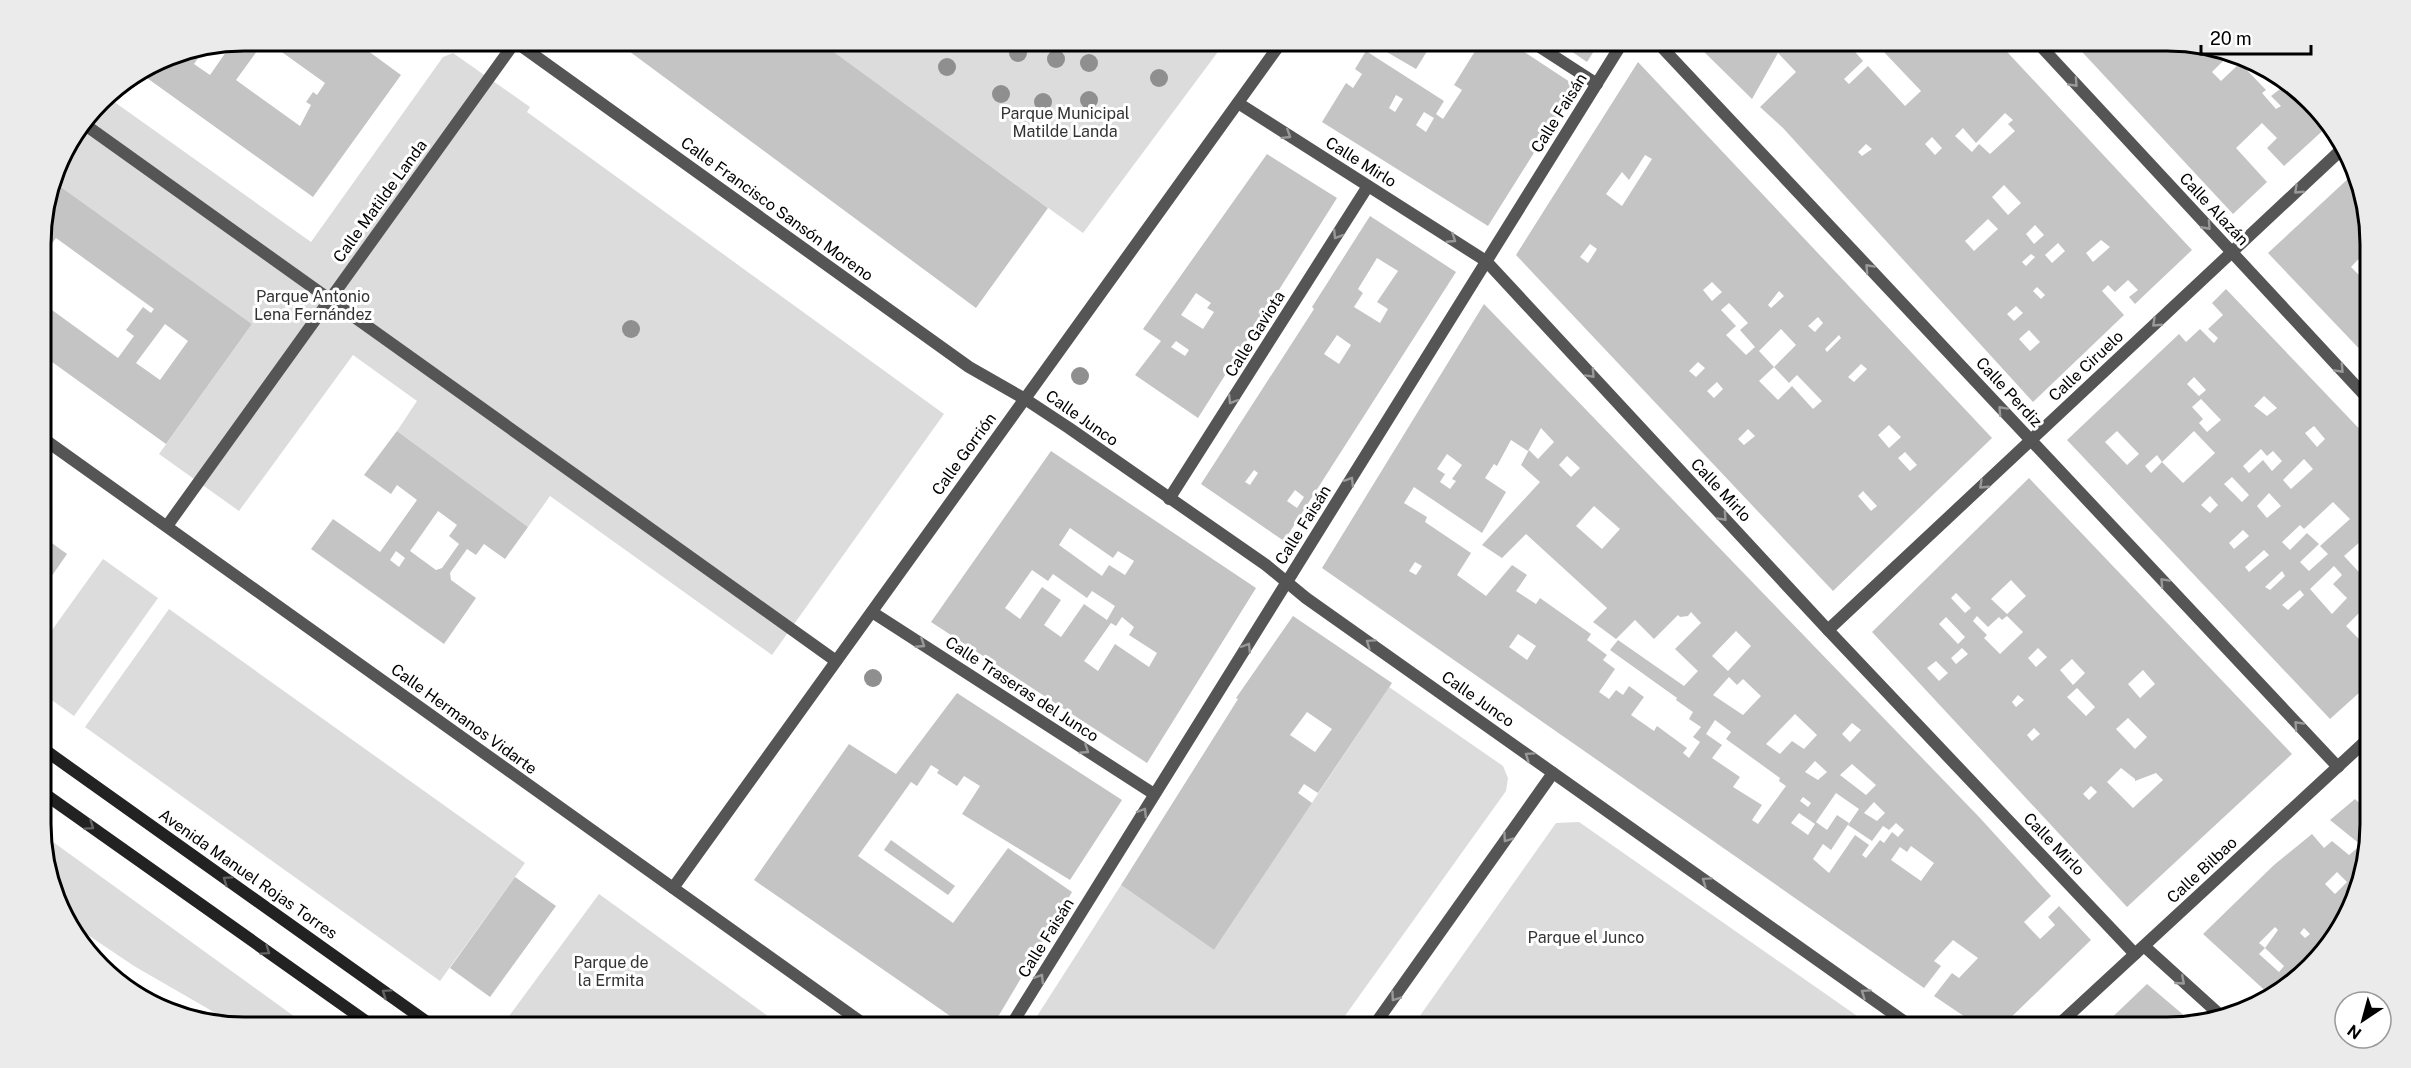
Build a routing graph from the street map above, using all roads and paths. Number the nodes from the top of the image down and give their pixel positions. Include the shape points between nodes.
1 (515, 51) edge
2 (532, 51) edge
3 (1275, 51) edge
4 (1546, 51) edge
5 (1617, 51) edge
6 (1665, 51) edge
7 (2045, 51) edge
8 (1597, 84) junction
9 (1238, 103) junction
10 (90, 128) edge
11 (2337, 153) edge
12 (1368, 186) junction
13 (2231, 252) junction
14 (1486, 261) junction
15 (330, 300) junction
16 (2360, 390) edge
17 (1025, 399) junction
18 (2031, 440) junction
19 (51, 443) edge
20 (1169, 499) junction
21 (167, 526) junction
22 (1286, 583) junction
23 (872, 612) junction
24 (1828, 630) junction
25 (836, 661) junction
26 (2360, 746) edge
27 (51, 754) edge
28 (2338, 767) junction
29 (1553, 773) junction
30 (1154, 794) junction
31 (51, 798) edge
32 (673, 888) junction
33 (2140, 950) junction
34 (2215, 1010) edge
35 (359, 1017) edge
36 (419, 1017) edge
37 (854, 1017) edge
38 (1016, 1017) edge
39 (1380, 1017) edge
40 (1898, 1017) edge
41 (2067, 1017) edge

1 - 15 street, Calle Matilde Landa
2 - 17 street, Calle Francisco Sansón Moreno via 969,368
3 - 9 street, Calle Gorrión
4 - 8 street
5 - 8 street, Calle Faisán
18 -> 6 street, Calle Perdiz
7 -> 13 street, Calle Alazán
8 - 14 street, Calle Faisán
9 -> 12 street, Calle Mirlo
9 - 17 street, Calle Gorrión
10 - 15 street
11 -> 13 street, Calle Ciruelo
12 -> 14 street, Calle Mirlo
12 -> 20 street, Calle Gaviota
13 -> 16 street, Calle Alazán
13 -> 18 street, Calle Ciruelo
22 -> 14 street, Calle Faisán
14 -> 24 street, Calle Mirlo
15 - 21 street, Calle Matilde Landa
15 - 25 street
17 - 20 street, Calle Junco
17 - 23 street, Calle Gorrión
18 -> 24 street, Calle Ciruelo
28 -> 18 street, Calle Perdiz
19 - 21 street, Calle Hermanos Vidarte
20 - 22 street, Calle Junco
21 - 32 street, Calle Hermanos Vidarte
29 -> 22 street, Calle Junco
30 -> 22 street, Calle Faisán
23 - 25 street, Calle Gorrión
23 -> 30 street, Calle Traseras del Junco
24 - 33 street, Calle Mirlo
25 - 32 street, Calle Gorrión
26 - 28 street, Calle Bilbao
36 -> 27 main road, Avenida Manuel Rojas Torres
28 - 33 street, Calle Bilbao
29 -> 39 street
40 -> 29 street, Calle Junco
38 -> 30 street, Calle Faisán
31 -> 35 main road
32 - 37 street, Calle Hermanos Vidarte
33 -> 34 street, Calle Mirlo
33 - 41 street, Calle Bilbao

